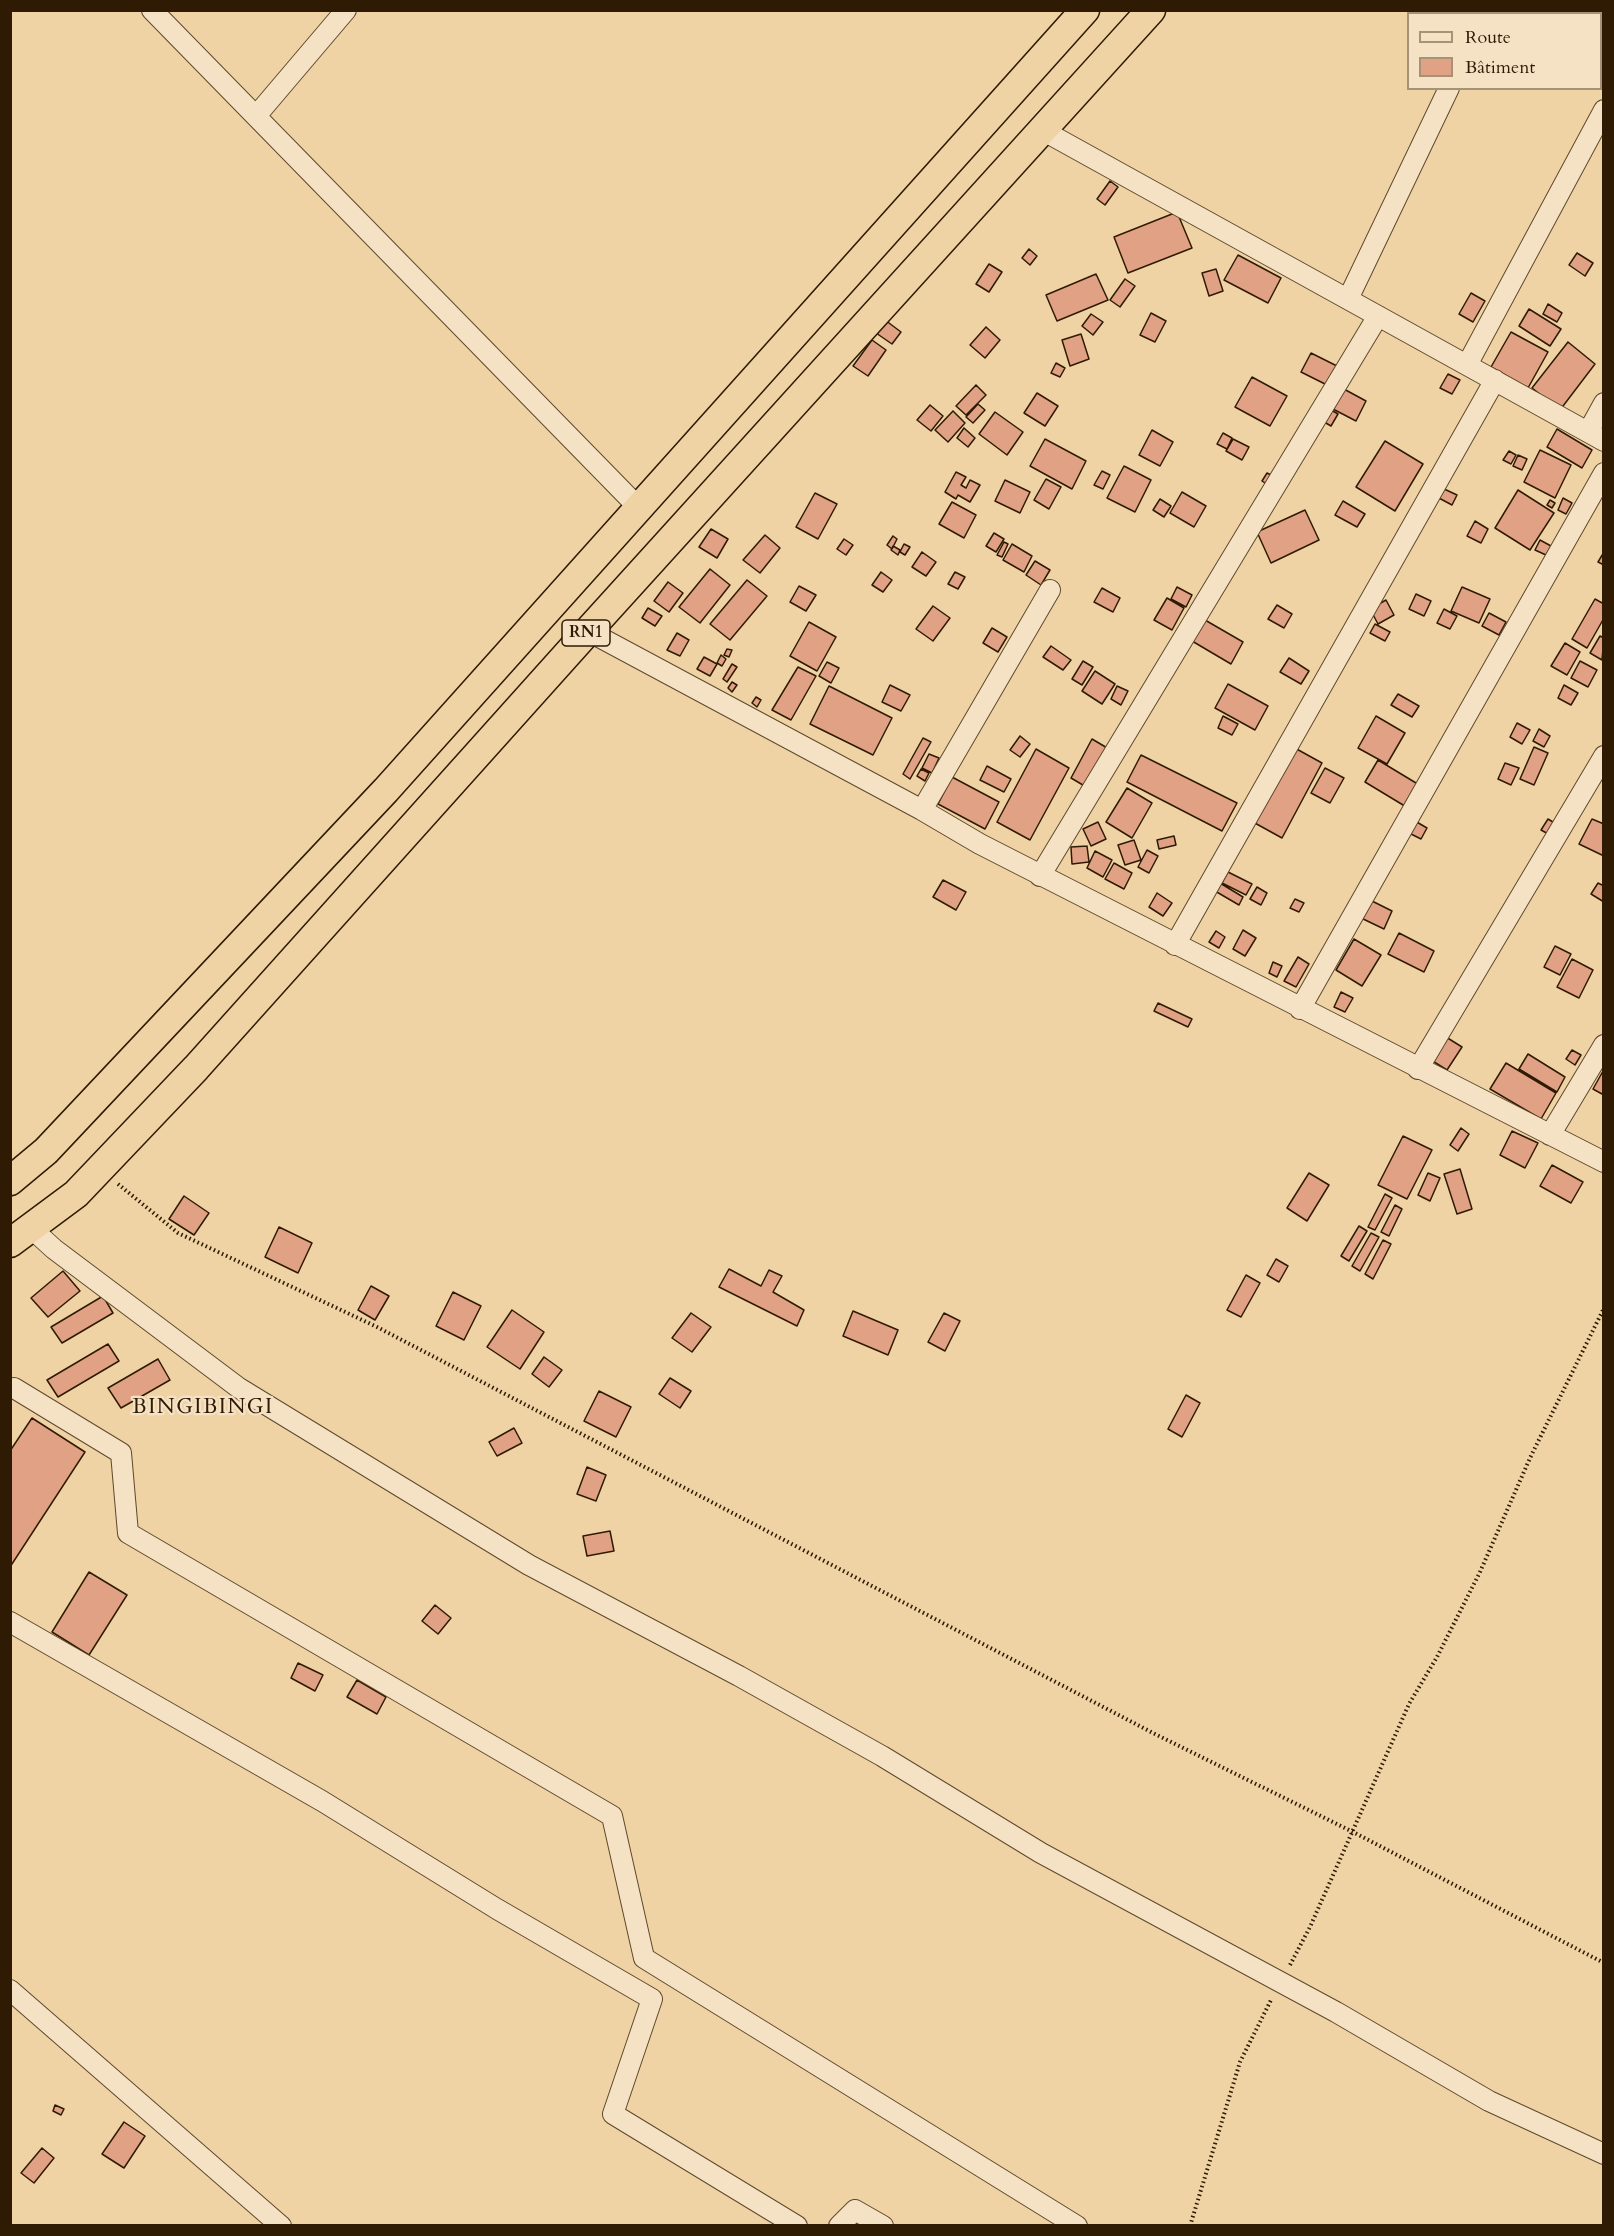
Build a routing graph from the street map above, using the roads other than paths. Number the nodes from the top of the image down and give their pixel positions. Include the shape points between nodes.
1 (152, 10) edge
2 (346, 10) edge
3 (1085, 10) edge
4 (1150, 10) edge
5 (1448, 90) edge
6 (1604, 110) edge
7 (256, 116) junction
8 (1042, 130) junction
9 (1348, 299) junction
10 (1378, 316) junction
11 (1467, 365) junction
12 (1495, 381) junction
13 (1604, 404) edge
14 (1596, 436) edge
15 (1604, 473) edge
16 (639, 508) junction
17 (1050, 590) dead end
18 (588, 631) junction
19 (1604, 756) edge
20 (922, 810) junction
21 (1040, 876) junction
22 (1175, 945) junction
23 (1300, 1009) junction
24 (1604, 1045) edge
25 (1418, 1069) junction
26 (1550, 1135) junction
27 (1604, 1162) edge
28 (10, 1181) edge
29 (21, 1236) edge
30 (14, 1388) dead end
31 (10, 1622) edge
32 (10, 1990) edge
33 (1604, 2154) edge
34 (281, 2226) edge
35 (796, 2226) edge
36 (839, 2226) edge
37 (883, 2226) edge
38 (1077, 2226) edge

1 - 7 street
2 - 7 street
3 - 16 highway, RN1
4 - 8 highway, RN1
5 - 9 street
6 - 11 street
7 - 16 street
8 - 9 street
8 - 18 highway, RN1
9 - 10 street
10 - 11 street
10 - 21 street
11 - 12 street
12 - 14 street
12 - 22 street
13 - 14 street
15 - 23 street
16 - 28 highway, RN1 via 386,790 46,1151
17 - 20 street
18 - 20 street
18 - 29 highway, RN1 via 196,1068 76,1194
19 - 25 street
20 - 21 street
21 - 22 street
22 - 23 street
23 - 25 street
24 - 26 street
25 - 26 street
26 - 27 street
29 - 33 street via 54,1248 239,1388 529,1565 882,1756 1041,1853 1336,2012 1489,2101
30 - 38 street via 121,1453 128,1533 612,1816 644,1958
31 - 35 street via 322,1801 652,1999 613,2114
32 - 34 street
36 - 37 street via 855,2210

